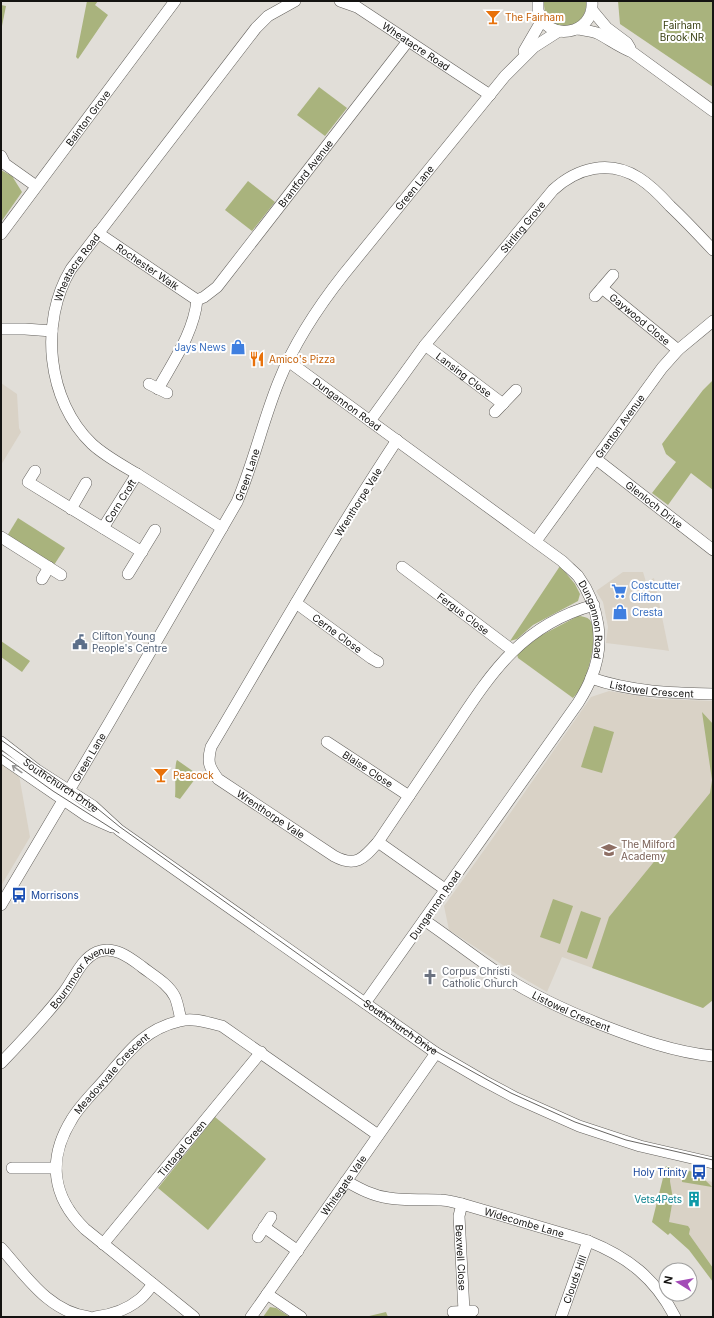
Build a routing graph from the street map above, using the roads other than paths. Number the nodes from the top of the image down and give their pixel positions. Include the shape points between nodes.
1 (175, 1) edge
2 (295, 1) edge
3 (340, 1) edge
4 (538, 1) edge
5 (592, 6) edge
6 (542, 20) junction
7 (578, 29) junction
8 (559, 31) junction
9 (408, 41) junction
10 (632, 52) junction
11 (516, 64) junction
12 (490, 96) junction
13 (713, 111) edge
14 (1, 156) edge
15 (36, 186) junction
16 (98, 233) junction
17 (1, 234) edge
18 (713, 250) edge
19 (613, 275) dead end
20 (197, 300) junction
21 (713, 320) edge
22 (1, 329) edge
23 (52, 331) junction
24 (425, 345) junction
25 (678, 350) junction
26 (288, 361) junction
27 (158, 389) dead end
28 (516, 390) dead end
29 (370, 421) junction
30 (397, 440) junction
31 (596, 459) junction
32 (35, 471) dead end
33 (137, 474) junction
34 (86, 483) dead end
35 (71, 509) junction
36 (103, 528) junction
37 (222, 528) junction
38 (155, 530) dead end
39 (1, 536) edge
40 (536, 541) junction
41 (713, 550) edge
42 (142, 552) junction
43 (49, 567) junction
44 (402, 567) dead end
45 (128, 574) dead end
46 (61, 575) dead end
47 (42, 579) dead end
48 (296, 603) junction
49 (594, 605) junction
50 (512, 650) junction
51 (378, 662) dead end
52 (592, 678) junction
53 (713, 694) edge
54 (1, 742) edge
55 (327, 742) dead end
56 (1, 757) edge
57 (66, 795) junction
58 (409, 796) junction
59 (378, 842) junction
60 (446, 890) junction
61 (1, 905) edge
62 (424, 920) junction
63 (365, 1004) junction
64 (181, 1020) junction
65 (261, 1052) junction
66 (436, 1053) junction
67 (713, 1056) edge
68 (1, 1062) edge
69 (378, 1135) junction
70 (713, 1163) edge
71 (12, 1168) dead end
72 (56, 1168) junction
73 (346, 1181) junction
74 (462, 1204) junction
75 (271, 1217) dead end
76 (264, 1227) junction
77 (258, 1237) dead end
78 (588, 1241) junction
79 (103, 1244) junction
80 (1, 1248) edge
81 (298, 1251) junction
82 (153, 1284) junction
83 (267, 1294) junction
84 (463, 1311) dead end
85 (89, 1317) edge
86 (95, 1317) edge
87 (194, 1317) edge
88 (251, 1317) edge
89 (301, 1317) edge
90 (561, 1317) edge
91 (675, 1317) edge

1 - 15 street, Bainton Grove
2 - 16 street, Wheatacre Road via 268,16 256,28
3 - 9 street, Wheatacre Road via 357,7
4 - 6 street
5 - 7 street via 587,21
5 - 10 street via 607,28 627,44
6 - 8 street via 549,27
6 - 11 street, Green Lane
7 - 8 street
7 - 10 street via 597,34
8 - 11 street, Green Lane via 534,46
9 - 12 street, Wheatacre Road
9 - 20 street, Brantford Avenue via 217,286
10 - 13 street
11 - 12 street, Green Lane
12 - 26 street, Green Lane via 324,300 311,318
14 - 15 street via 5,164
15 - 17 street, Bainton Grove
16 - 20 street, Rochester Walk
16 - 23 street, Wheatacre Road via 66,276 57,302
18 - 24 street, Stirling Grove via 640,178 614,168 596,167 586,170 567,178 553,190
19 - 25 street, Gaywood Close via 598,292
20 - 27 street via 190,329
21 - 25 street, Granton Avenue
22 - 23 street
23 - 33 street, Wheatacre Road via 54,369 71,415 92,444
24 - 28 street, Lansing Close via 499,408
24 - 29 street, Stirling Grove
25 - 31 street, Granton Avenue via 646,388
26 - 29 street, Dungannon Road
26 - 37 street, Green Lane via 268,409 248,476
29 - 30 street, Dungannon Road
30 - 40 street, Dungannon Road
30 - 48 street, Wrenthorpe Vale
31 - 40 street, Granton Avenue
31 - 41 street, Glenloch Drive
32 - 35 street, Corn Croft via 28,482
33 - 36 street, Corn Croft
33 - 37 street, Wheatacre Road
34 - 35 street
35 - 36 street, Corn Croft
36 - 42 street, Corn Croft
37 - 57 street, Green Lane
38 - 42 street
39 - 43 street
40 - 49 street, Dungannon Road via 577,575
42 - 45 street
43 - 46 street
43 - 47 street
44 - 50 street, Fergus Close via 418,572
48 - 51 street, Cerne Close
48 - 59 street, Wrenthorpe Vale via 211,747 209,765 218,778 342,860 362,859
49 - 50 street, Wrenthorpe Vale via 548,624
49 - 52 street, Dungannon Road via 598,620 599,645
50 - 58 street, Wrenthorpe Vale via 476,695
52 - 53 street, Listowel Crescent via 648,691
52 - 60 street, Dungannon Road via 578,703
54 - 57 street, Southchurch Drive
55 - 58 street, Blaise Close
57 -> 56 street, Southchurch Drive
57 - 61 street, Green Lane
57 - 63 street, Southchurch Drive via 92,819 119,830
58 - 59 street, Wrenthorpe Vale
59 - 60 street
60 - 62 street, Dungannon Road
62 - 63 street, Dungannon Road
62 - 67 street, Listowel Crescent via 480,961 537,996 566,1010 635,1038
63 - 66 street, Southchurch Drive
64 - 65 street, Meadowvale Crescent via 202,1021 222,1026
64 - 68 street, Bournmoor Avenue via 174,996 168,987 120,952 97,952 85,961 64,992
64 - 72 street, Meadowvale Crescent via 146,1035 72,1118 57,1151
65 - 69 street, Meadowvale Crescent
65 - 79 street, Tintagel Green
66 - 69 street, Whitegate Vale
66 - 70 street, Southchurch Drive via 516,1098 579,1126 640,1146
69 - 73 street, Whitegate Vale
71 - 72 street
72 - 79 street, Meadowvale Crescent via 65,1204 85,1230
73 - 74 street, Widecombe Lane via 375,1195 389,1198 443,1200
73 - 81 street, Whitegate Vale
74 - 78 street, Widecombe Lane
74 - 84 street, Bexwell Close via 459,1216
75 - 76 street
76 - 77 street
76 - 81 street
78 - 90 street, Clouds Hill
78 - 91 street, Widecombe Lane via 620,1256 638,1269 654,1284
79 - 82 street, Meadowvale Crescent
80 - 85 street via 53,1304 79,1316
81 - 83 street, Whitegate Vale
82 - 86 street via 140,1299 124,1309
82 - 87 street, Meadowvale Crescent
83 - 88 street, Whitegate Vale
83 - 89 street

